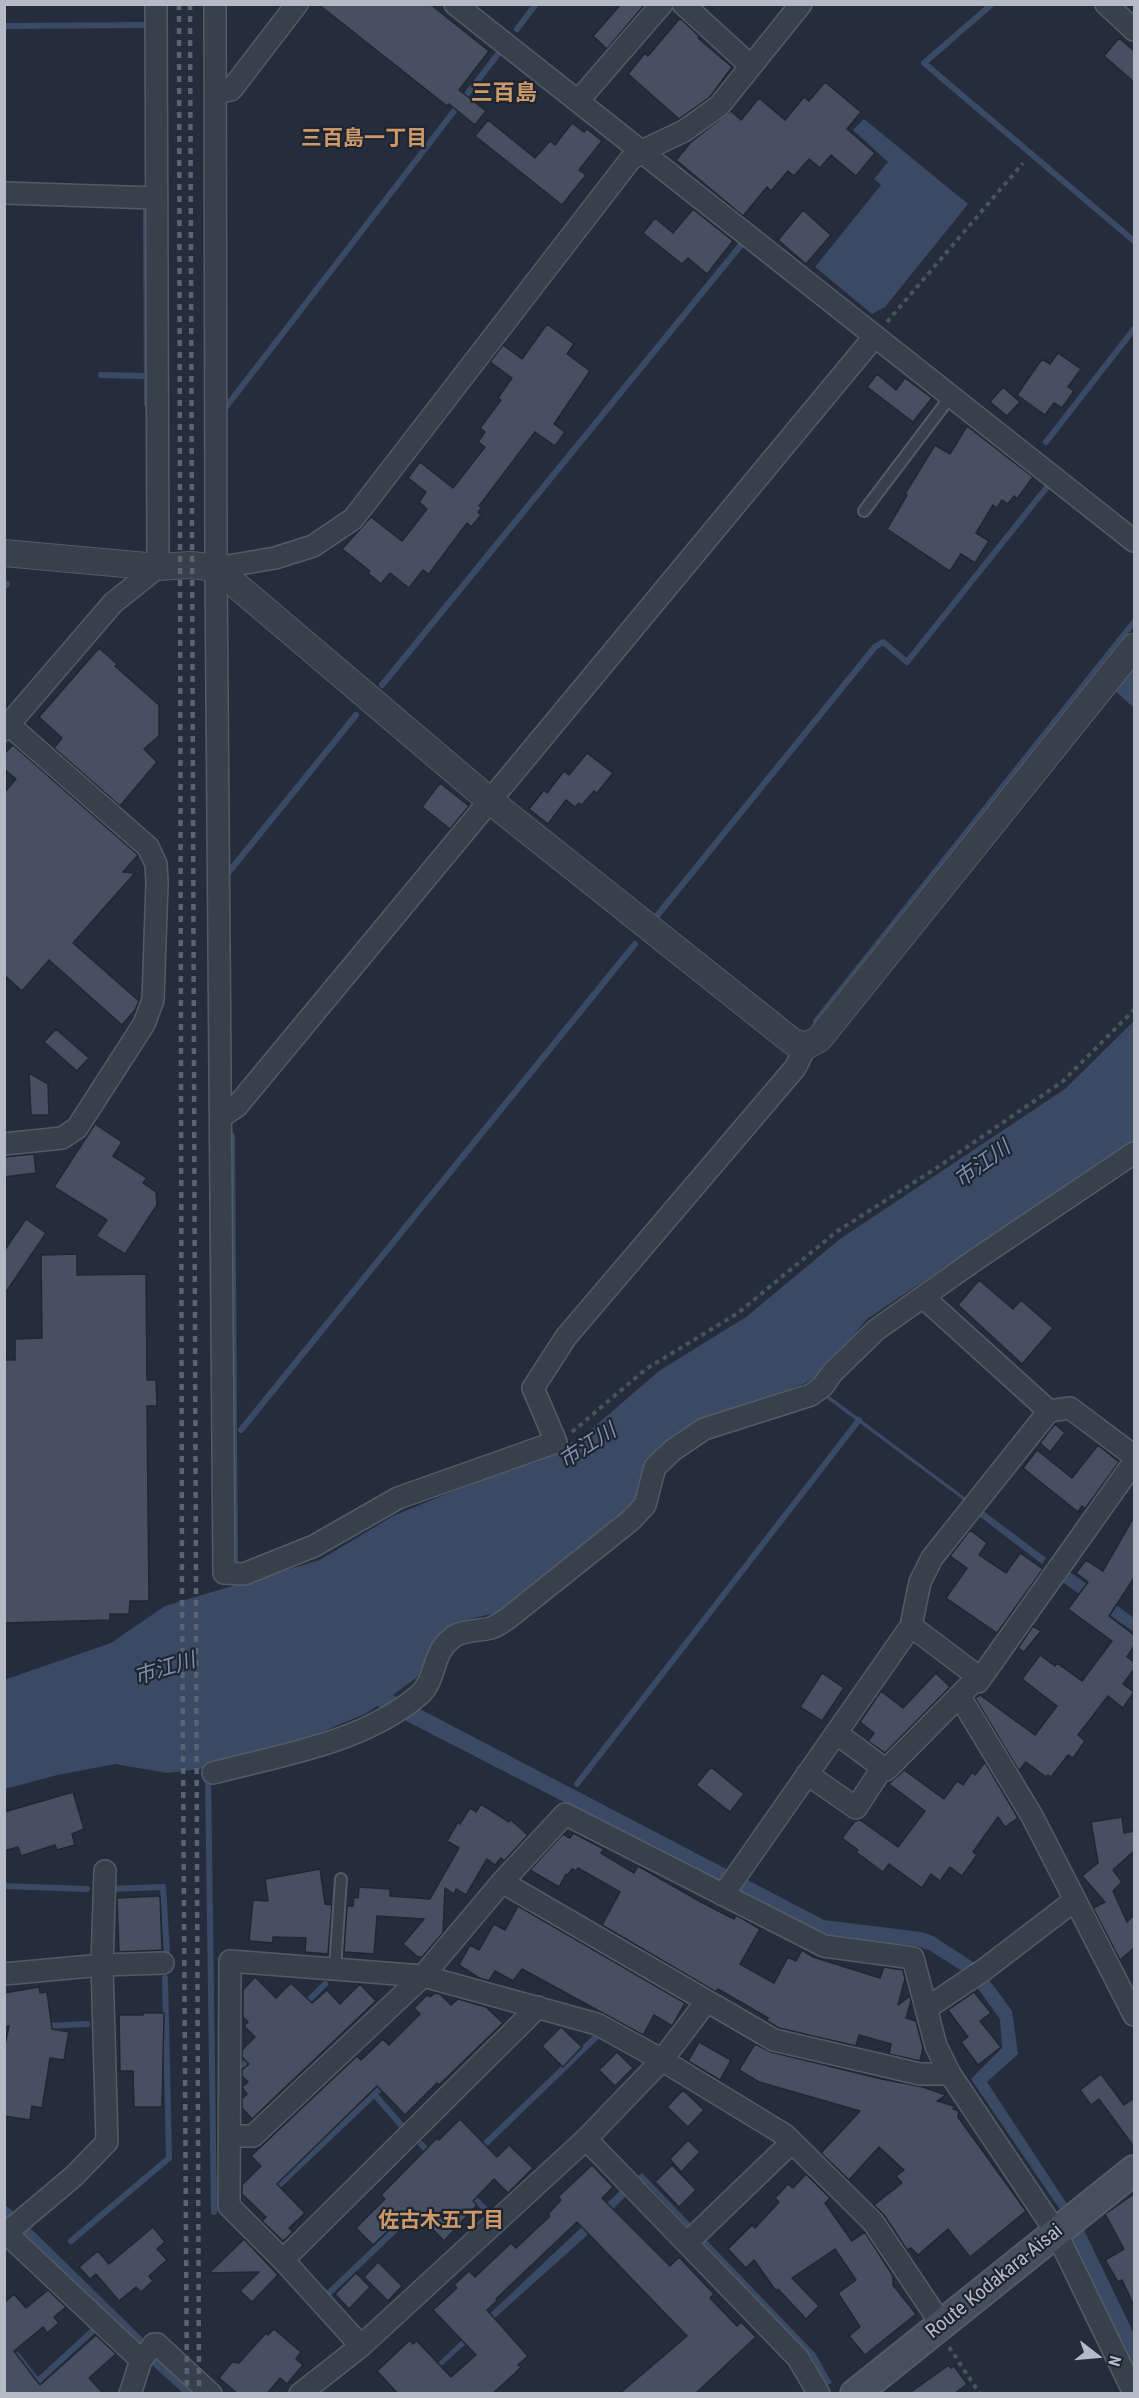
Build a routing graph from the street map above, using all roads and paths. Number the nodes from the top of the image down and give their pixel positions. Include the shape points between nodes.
1 (156, 4) edge
2 (214, 4) edge
3 (297, 4) edge
4 (455, 4) edge
5 (662, 4) edge
6 (683, 4) edge
7 (801, 4) edge
8 (1106, 4) edge
9 (1134, 30) edge
10 (751, 66) junction
11 (216, 93) junction
12 (578, 101) junction
13 (642, 151) junction
14 (1023, 163) dead end
15 (4, 193) edge
16 (155, 198) junction
17 (875, 336) junction
18 (951, 396) junction
19 (864, 511) dead end
20 (1134, 541) edge
21 (4, 553) edge
22 (158, 567) junction
23 (216, 568) junction
24 (1134, 647) edge
25 (7, 728) edge
26 (489, 800) junction
27 (1134, 1010) edge
28 (806, 1046) junction
29 (221, 1117) junction
30 (4, 1144) edge
31 (1134, 1153) edge
32 (923, 1297) junction
33 (1049, 1411) junction
34 (556, 1442) junction
35 (1134, 1456) edge
36 (1134, 1462) edge
37 (911, 1626) junction
38 (980, 1678) junction
39 (960, 1697) junction
40 (836, 1733) junction
41 (883, 1767) junction
42 (213, 1773) dead end
43 (807, 1774) junction
44 (105, 1871) dead end
45 (341, 1879) dead end
46 (502, 1882) junction
47 (725, 1892) junction
48 (1075, 1900) junction
49 (164, 1963) dead end
50 (102, 1965) junction
51 (335, 1969) junction
52 (4, 1974) edge
53 (423, 1976) junction
54 (706, 2002) junction
55 (538, 2007) junction
56 (927, 2008) junction
57 (1134, 2015) edge
58 (662, 2060) junction
59 (951, 2074) junction
60 (230, 2136) junction
61 (586, 2139) junction
62 (792, 2142) junction
63 (1134, 2169) edge
64 (1066, 2224) junction
65 (10, 2230) edge
66 (694, 2236) junction
67 (283, 2260) junction
68 (940, 2327) junction
69 (361, 2346) junction
70 (146, 2354) junction
71 (1134, 2393) edge
72 (130, 2394) edge
73 (210, 2394) edge
74 (300, 2394) edge
75 (819, 2394) edge
76 (855, 2394) edge
77 (980, 2394) edge

1 - 16 street
2 - 11 street
3 - 11 street via 231,90
4 - 12 street
5 - 12 street
6 - 10 street
7 - 10 street
8 - 9 street
10 - 13 street via 719,106 684,131
11 - 23 street
12 - 13 street
13 - 17 street
13 - 23 street via 630,160 353,519 313,546 275,558
14 - 17 path
15 - 16 street
16 - 22 street
17 - 18 street
17 - 26 street
18 - 19 lane
18 - 20 street
21 - 22 street
22 - 23 street
22 - 25 street via 113,603
23 - 26 street
23 - 29 street
24 - 28 street via 819,1039
25 - 30 street via 148,847 156,864 157,883 153,1000 144,1024 77,1128 62,1138
26 - 28 street via 793,1042
26 - 29 street via 237,1106
27 - 34 path via 1062,1082 836,1232 738,1313 646,1370
28 - 34 street via 795,1068 566,1338 533,1388
29 - 34 street via 224,1573 244,1574 314,1546 398,1498
31 - 32 street
32 - 33 street
32 - 42 street via 876,1330 811,1395 704,1429 673,1450 655,1467 645,1505 631,1520 507,1619 494,1627 453,1636 440,1649 429,1684 419,1696 350,1735
33 - 35 street via 1070,1408
33 - 37 street via 932,1558 920,1582
36 - 38 street
37 - 38 street
37 - 40 street
38 - 39 street
39 - 41 street via 886,1770
39 - 48 street via 1032,1816
40 - 41 street
40 - 43 street
41 - 43 street via 856,1808
43 - 47 street
44 - 50 street
45 - 51 lane
46 - 47 street via 565,1814
46 - 53 street
46 - 54 street
47 - 56 street via 824,1946 913,1958
48 - 56 street
48 - 57 street
49 - 50 street
50 - 52 street
50 - 65 street via 107,2142 74,2176
51 - 53 street
51 - 60 street via 230,1961
53 - 55 street
53 - 60 street via 253,2136
54 - 58 street
54 - 59 street via 774,2040 920,2074
55 - 58 street via 597,2024
55 - 67 street
56 - 59 street via 936,2046
58 - 61 street
58 - 62 street
59 - 64 street
60 - 67 street via 229,2206
61 - 66 street via 632,2186
61 - 69 street
62 - 66 street
62 - 68 street via 873,2222
63 - 64 main road, Route Kodakara-Aisai
64 - 68 main road, Route Kodakara-Aisai
64 - 71 street
65 - 70 street
66 - 75 street via 798,2358
67 - 69 street
68 - 76 main road, Route Kodakara-Aisai
68 - 77 path
69 - 74 street
70 - 72 street
70 - 73 street via 157,2344

